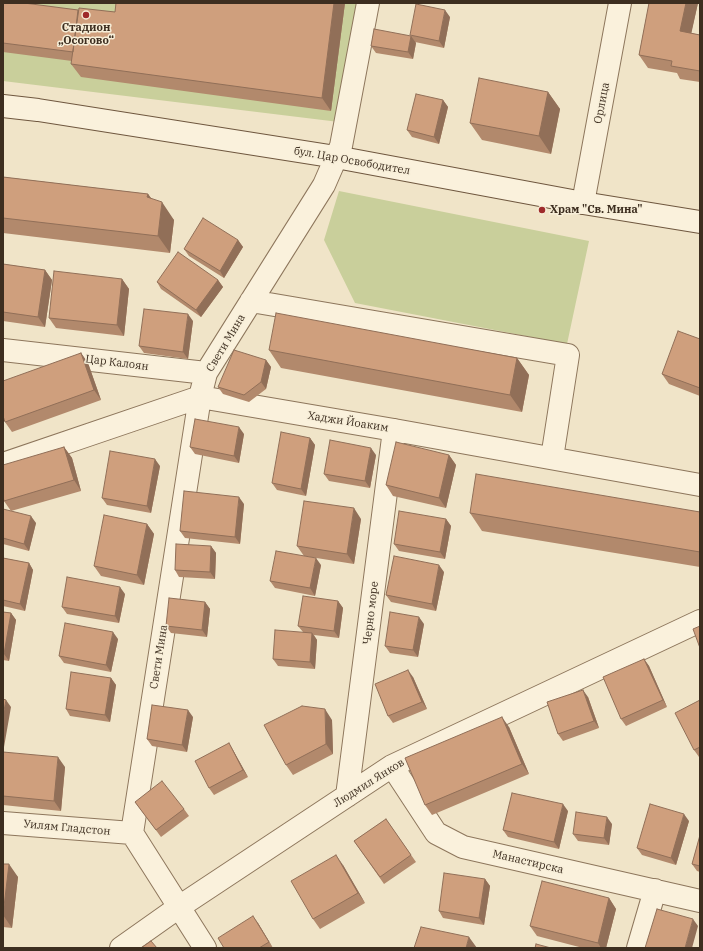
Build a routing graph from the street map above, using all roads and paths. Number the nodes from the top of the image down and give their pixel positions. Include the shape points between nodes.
1 (368, 3) edge
2 (620, 3) edge
3 (3, 106) edge
4 (339, 151) junction
5 (583, 203) junction
6 (700, 222) edge
7 (251, 302) junction
8 (3, 350) edge
9 (206, 373) junction
10 (200, 397) junction
11 (394, 430) junction
12 (552, 458) junction
13 (3, 464) edge
14 (700, 486) edge
15 (700, 621) edge
16 (392, 766) junction
17 (347, 796) junction
18 (3, 823) edge
19 (132, 833) junction
20 (655, 890) junction
21 (700, 901) edge
22 (179, 907) junction
23 (121, 948) edge
24 (205, 948) edge
25 (638, 948) edge

1 - 4 street, Свети Мина
2 - 5 street, Орлица
3 - 4 street, бул. Цар Освободител
4 - 5 street, бул. Цар Освободител
4 - 7 street, Свети Мина via 324,185
5 - 6 street, бул. Цар Освободител
7 - 9 street, Свети Мина
7 - 12 street via 568,355
8 - 9 street, Цар Калоян
9 - 10 street, Свети Мина
10 - 11 street, Хаджи Йоаким
10 - 13 street, Хаджи Йоаким
10 - 19 street, Свети Мина
11 - 12 street, Хаджи Йоаким
11 - 17 street, Черно море
12 - 14 street, Хаджи Йоаким
15 - 16 street, Людмил Янков
16 - 17 street, Людмил Янков
16 - 20 street, Манастирска via 436,834 463,847
17 - 22 street, Людмил Янков
18 - 19 street, Уилям Гладстон
19 - 22 street
20 - 21 street, Манастирска
20 - 25 street
22 - 23 street, Людмил Янков
22 - 24 street

